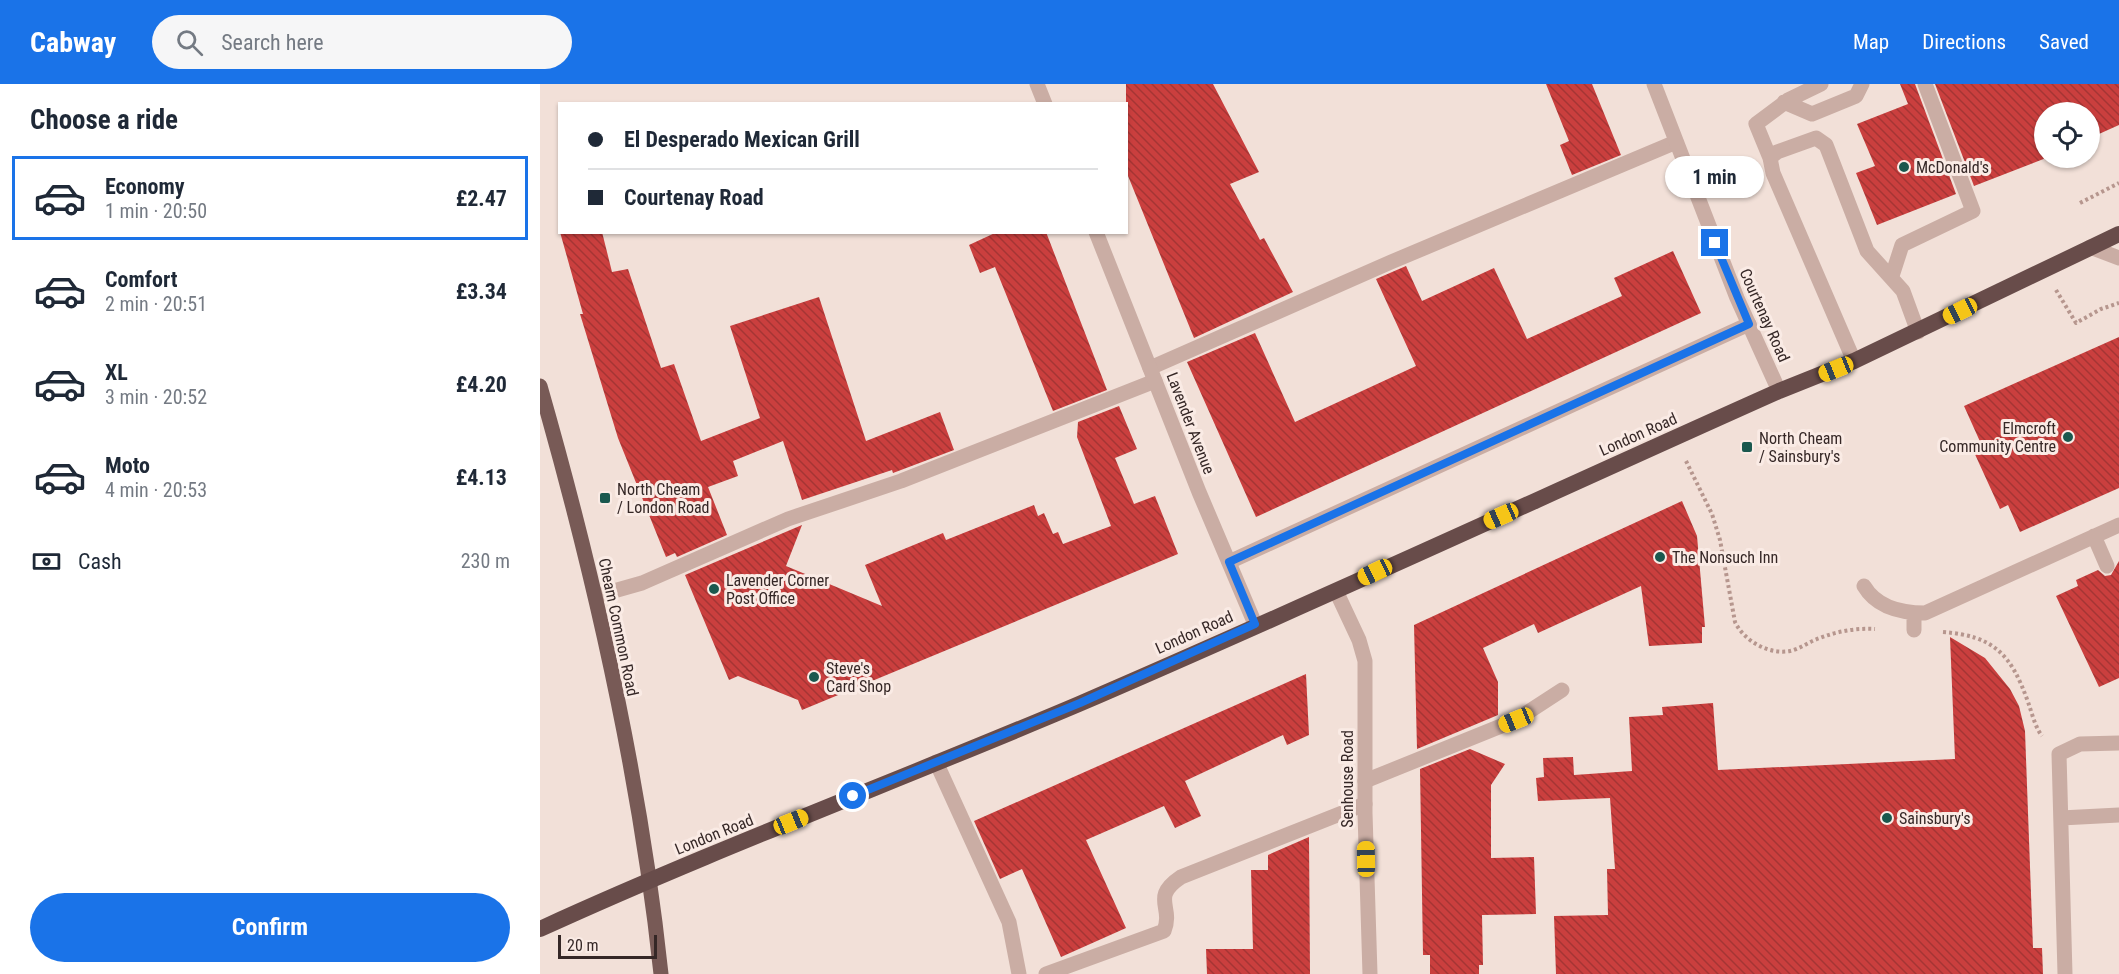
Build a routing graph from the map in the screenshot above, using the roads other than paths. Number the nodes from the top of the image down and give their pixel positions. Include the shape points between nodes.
1 (1037, 84) edge
2 (1654, 84) edge
3 (1821, 84) edge
4 (1862, 84) edge
5 (1925, 84) edge
6 (1044, 102) edge
7 (1784, 102) junction
8 (1676, 142) junction
9 (1770, 158) junction
10 (1097, 234) edge
11 (2119, 234) edge
12 (2090, 247) junction
13 (2119, 258) edge
14 (1892, 276) junction
15 (1749, 324) junction
16 (1918, 332) junction
17 (1854, 361) junction
18 (1153, 375) junction
19 (540, 386) edge
20 (1779, 391) junction
21 (2119, 525) edge
22 (2094, 536) junction
23 (1229, 562) junction
24 (2107, 566) dead end
25 (1864, 586) dead end
26 (1336, 591) junction
27 (596, 596) junction
28 (1914, 613) junction
29 (1255, 624) junction
30 (1914, 630) road end
31 (1562, 690) dead end
32 (2119, 743) edge
33 (936, 762) junction
34 (1365, 782) junction
35 (1365, 804) junction
36 (2119, 815) edge
37 (2061, 818) junction
38 (651, 879) junction
39 (540, 929) edge
40 (661, 974) edge
41 (1019, 974) edge
42 (1046, 974) edge
43 (1370, 974) edge
44 (2065, 974) edge

1 - 6 street
2 - 8 street, Courtenay Road
3 - 7 street
4 - 7 street via 1856,96 1812,114
5 - 14 street via 1973,211 1902,244
7 - 9 street via 1756,124
8 - 15 street, Courtenay Road
8 - 18 street via 1391,262
9 - 14 street via 1816,138 1826,144 1867,250
9 - 17 street
10 - 18 street, Lavender Avenue
11 - 12 highway, London Road
12 - 13 street
12 - 16 highway, London Road
14 - 16 street via 1903,291
15 - 20 street, Courtenay Road
15 - 23 street
16 - 17 highway, London Road
17 - 20 highway, London Road
18 - 23 street, Lavender Avenue
18 - 27 street via 901,481 788,519 642,582
19 - 27 main road, Cheam Common Road
20 - 26 highway, London Road
21 - 22 street
22 - 24 street
22 - 28 street via 1925,613
23 - 29 street, Lavender Avenue
25 - 28 street via 1881,604
26 - 29 highway, London Road
26 - 34 street, Senhouse Road via 1365,662
27 - 38 main road, Cheam Common Road
28 - 30 street
29 - 33 highway, London Road via 1080,703
31 - 34 street via 1516,720
32 - 37 street via 2080,744 2059,754
33 - 38 highway, London Road
33 - 41 street via 1009,922
34 - 35 street, Senhouse Road
35 - 42 street via 1181,877 1169,885 1163,896 1167,924 1164,931
35 - 43 street, Senhouse Road
36 - 37 street
37 - 44 street
38 - 39 highway, London Road
38 - 40 main road, Cheam Common Road

